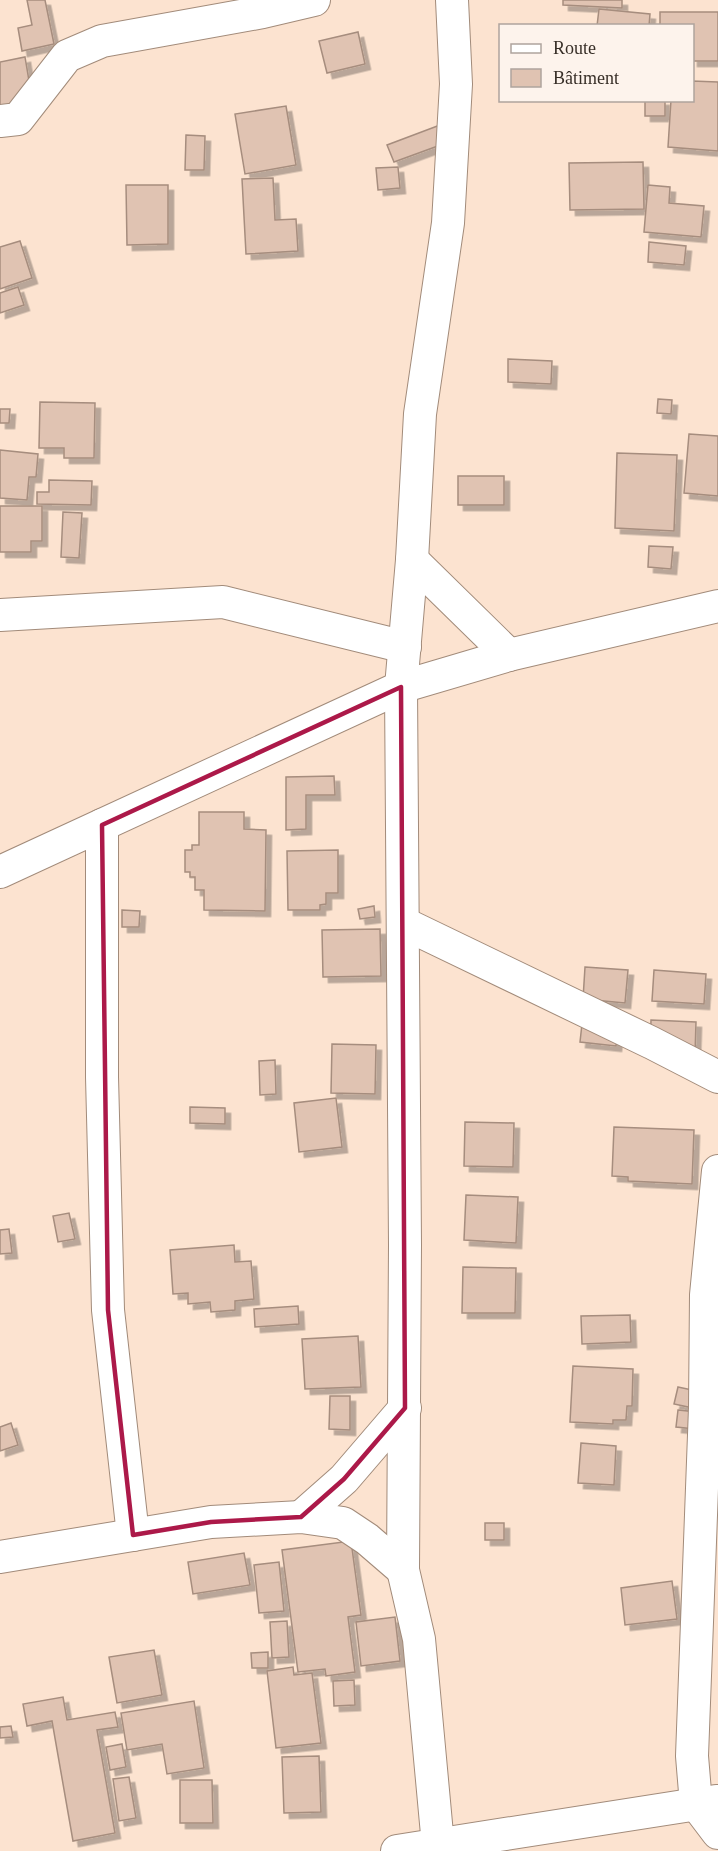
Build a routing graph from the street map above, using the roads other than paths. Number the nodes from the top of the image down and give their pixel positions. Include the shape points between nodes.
1 (314, 0) edge
2 (452, 0) edge
3 (0, 121) edge
4 (412, 560) junction
5 (718, 606) edge
6 (0, 615) edge
7 (405, 647) junction
8 (509, 655) junction
9 (401, 687) junction
10 (102, 825) junction
11 (0, 872) edge
12 (403, 923) junction
13 (718, 1077) edge
14 (718, 1171) edge
15 (405, 1408) junction
16 (712, 1408) edge
17 (301, 1516) junction
18 (133, 1535) junction
19 (0, 1557) edge
20 (403, 1570) junction
21 (707, 1802) edge
22 (718, 1833) edge
23 (438, 1845) junction
24 (397, 1851) edge

1 - 3 street via 102,41 67,56 18,119
2 - 4 street via 456,84 448,223 420,414
4 - 7 street
4 - 8 street
5 - 8 street
6 - 7 street via 223,602
7 - 9 street
8 - 9 street
9 - 10 street
9 - 12 street
10 - 11 street
10 - 18 street via 102,1077 108,1310
12 - 13 street
12 - 15 street
14 - 16 street via 706,1295
15 - 17 street via 344,1479
15 - 20 street
16 - 21 street via 692,1756
17 - 18 street via 211,1522
17 - 20 street via 343,1523
18 - 19 street
20 - 23 street via 419,1639
21 - 22 street
21 - 23 street
23 - 24 street

